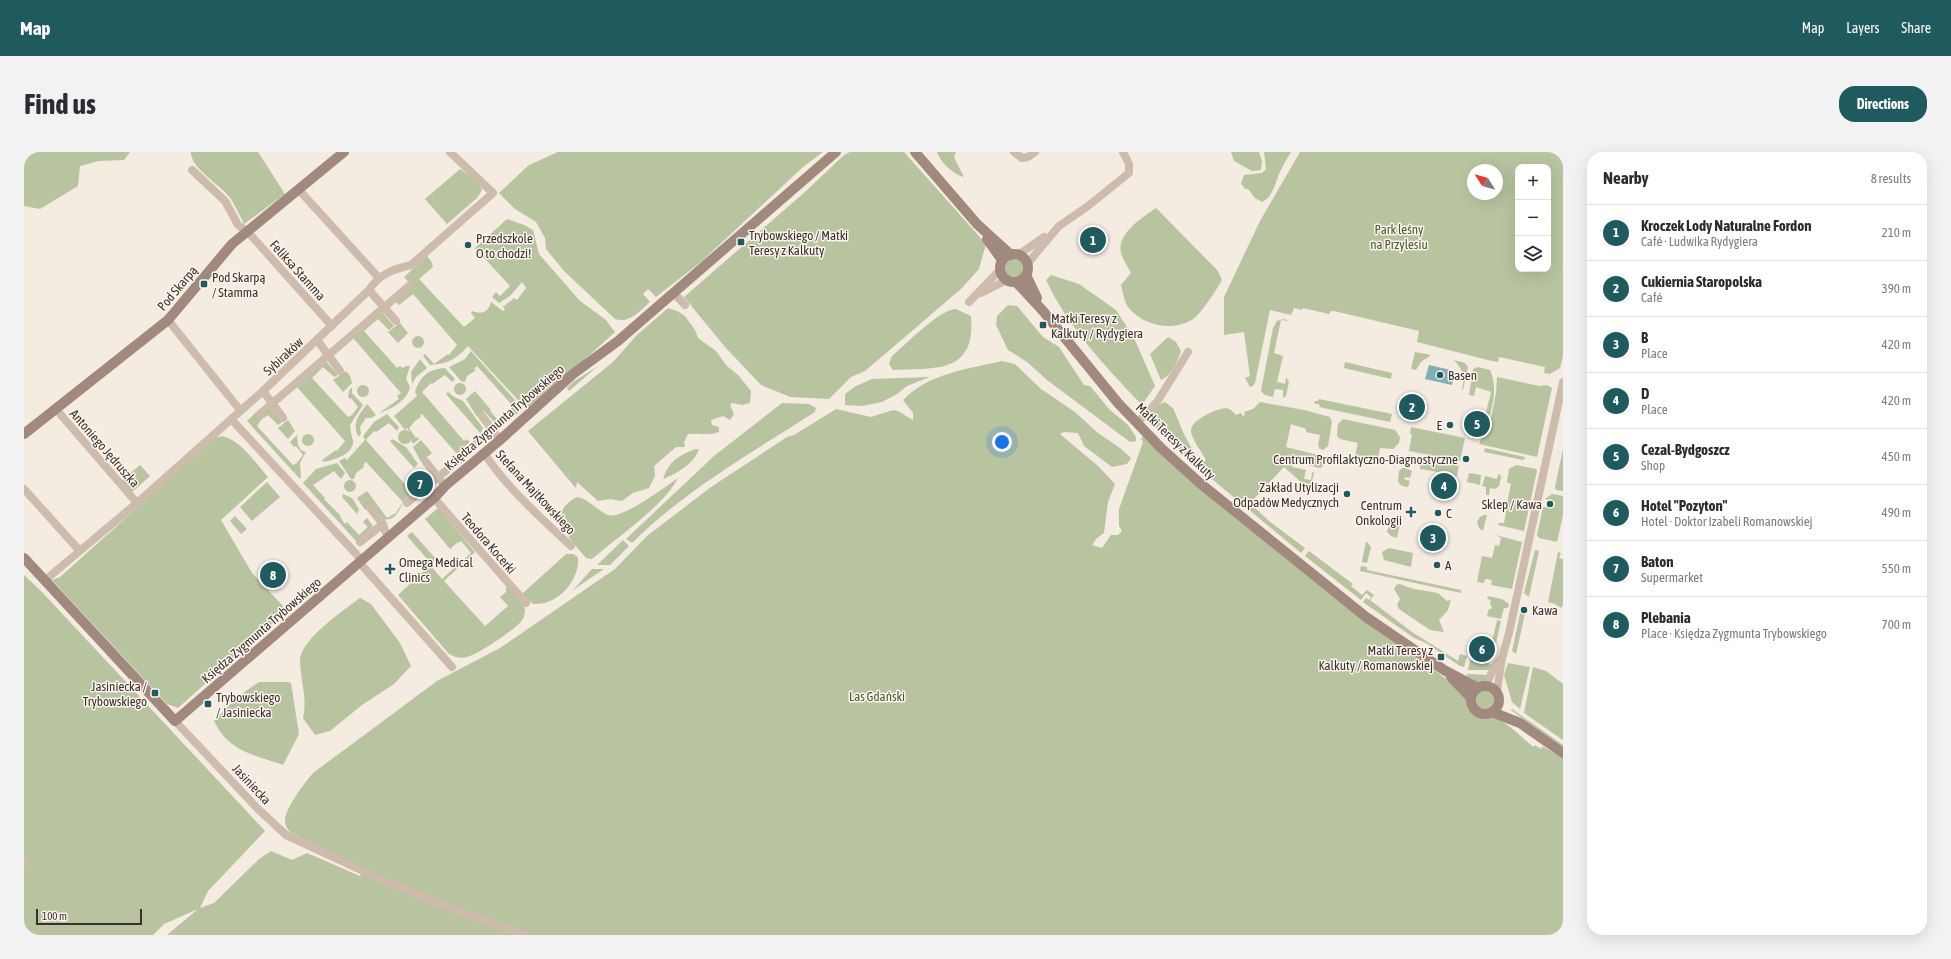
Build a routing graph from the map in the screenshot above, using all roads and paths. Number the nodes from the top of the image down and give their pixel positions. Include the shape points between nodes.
1 (344, 152) edge
2 (450, 152) edge
3 (836, 152) edge
4 (915, 152) edge
5 (1014, 152) edge
6 (1035, 152) edge
7 (1123, 152) edge
8 (192, 170) dead end
9 (299, 190) junction
10 (1055, 230) junction
11 (247, 231) junction
12 (1008, 260) junction
13 (1027, 264) junction
14 (1026, 275) junction
15 (379, 278) junction
16 (1012, 281) junction
17 (410, 286) dead end
18 (370, 290) junction
19 (674, 293) junction
20 (685, 305) dead end
21 (384, 308) junction
22 (1043, 311) junction
23 (168, 320) junction
24 (396, 321) dead end
25 (332, 326) junction
26 (317, 340) junction
27 (1188, 352) dead end
28 (328, 356) junction
29 (340, 371) dead end
30 (1563, 382) edge
31 (263, 391) junction
32 (272, 404) junction
33 (55, 408) junction
34 (240, 410) junction
35 (260, 414) dead end
36 (510, 414) dead end
37 (482, 416) dead end
38 (284, 418) dead end
39 (231, 419) junction
40 (1136, 423) junction
41 (493, 429) junction
42 (24, 434) edge
43 (500, 440) junction
44 (484, 453) junction
45 (426, 462) dead end
46 (439, 477) junction
47 (445, 486) junction
48 (24, 489) edge
49 (434, 498) junction
50 (137, 503) junction
51 (407, 503) dead end
52 (370, 508) dead end
53 (383, 524) junction
54 (389, 537) junction
55 (360, 542) dead end
56 (571, 546) dead end
57 (79, 550) junction
58 (24, 558) edge
59 (358, 559) junction
60 (44, 581) junction
61 (526, 603) dead end
62 (1502, 658) junction
63 (452, 667) dead end
64 (1444, 670) junction
65 (1482, 687) junction
66 (1496, 691) junction
67 (1472, 698) junction
68 (1499, 702) junction
69 (1492, 712) junction
70 (175, 721) junction
71 (1520, 723) junction
72 (1563, 752) edge
73 (526, 935) edge

1 - 9 street, Pod Skarpą
2 - 15 street, Sybiraków via 493,193 411,265 395,269
3 - 19 street, Księdza Zygmunta Trybowskiego
4 - 12 street
5 - 6 street via 1022,158
7 - 10 street via 1129,164 1129,173
8 - 11 street, Feliksa Stamma via 225,201 238,224
9 - 11 street, Pod Skarpą
9 - 15 street
10 - 12 street
10 - 13 street
11 - 23 street, Pod Skarpą via 222,254
11 - 25 street, Feliksa Stamma
12 - 13 street via 1025,260
12 - 16 street, Matki Teresy z Kalkuty
12 - 16 street via 971,300
13 - 14 street
14 - 16 street via 1023,279
14 - 22 street, Matki Teresy z Kalkuty
15 - 18 street, Sybiraków
16 - 22 street, Matki Teresy z Kalkuty
17 - 21 street
18 - 21 street
18 - 25 street, Sybiraków
19 - 20 street
19 - 43 street, Księdza Zygmunta Trybowskiego via 618,341 573,374
21 - 24 street
21 - 28 street
22 - 40 street, Matki Teresy z Kalkuty via 1100,383
23 - 33 street, Pod Skarpą
23 - 34 street
25 - 26 street, Sybiraków
26 - 28 street
26 - 31 street, Sybiraków
27 - 40 street via 1157,402
28 - 29 street
28 - 32 street
30 - 62 street
31 - 32 street
31 - 34 street, Sybiraków
32 - 35 street
32 - 38 street
33 - 42 street, Pod Skarpą
33 - 50 street, Antoniego Jędruszka
34 - 39 street, Sybiraków
36 - 41 street
37 - 41 street
39 - 50 street, Sybiraków
39 - 59 street
40 - 64 street, Matki Teresy z Kalkuty via 1201,484 1334,593
41 - 43 street
41 - 46 street
43 - 44 street, Księdza Zygmunta Trybowskiego
44 - 47 street, Księdza Zygmunta Trybowskiego
44 - 56 street, Stefana Majtkowskiego via 492,466 528,505
45 - 46 street
46 - 47 street
46 - 51 street
47 - 49 street, Księdza Zygmunta Trybowskiego
48 - 57 street
49 - 54 street, Księdza Zygmunta Trybowskiego
49 - 61 street, Teodora Kocerki
50 - 57 street, Sybiraków
52 - 53 street
53 - 54 street
53 - 55 street
54 - 59 street, Księdza Zygmunta Trybowskiego
57 - 60 street, Sybiraków
58 - 60 street, Jasiniecka
59 - 63 street
59 - 70 street, Księdza Zygmunta Trybowskiego
60 - 70 street, Jasiniecka
62 - 65 street
62 - 66 street
64 - 65 street, Matki Teresy z Kalkuty
64 - 67 street, Matki Teresy z Kalkuty
65 - 66 street via 1491,687
65 - 67 street
66 - 68 street
67 - 69 street via 1477,711 1483,714
68 - 69 street
68 - 71 street
69 - 71 street
70 - 73 street, Jasiniecka via 286,835 387,882
71 - 72 street

